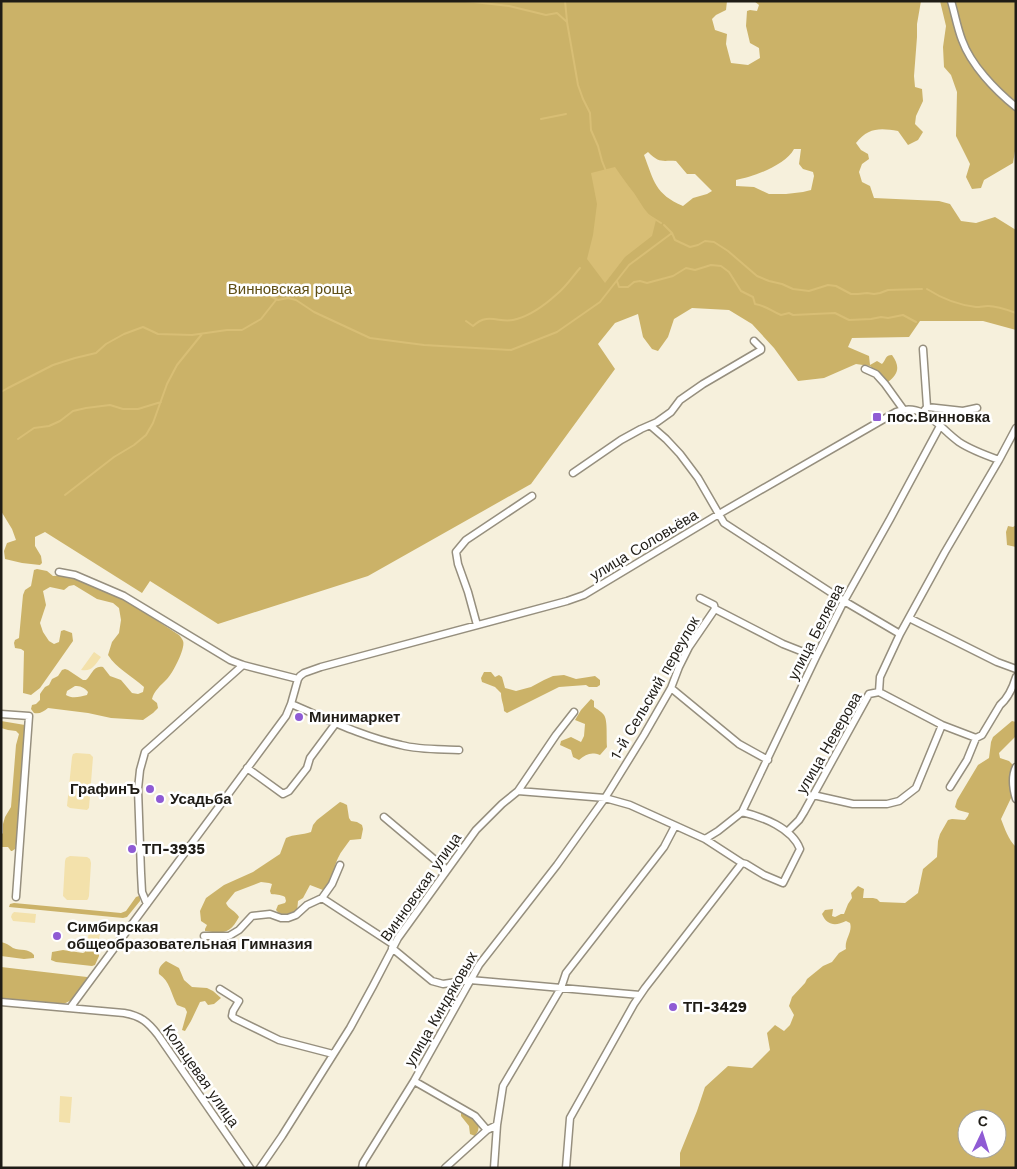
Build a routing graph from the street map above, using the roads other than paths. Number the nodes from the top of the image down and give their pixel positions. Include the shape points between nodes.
1 (952, 1) edge
2 (1016, 108) edge
3 (754, 341) dead end
4 (923, 349) dead end
5 (865, 369) dead end
6 (977, 408) dead end
7 (903, 409) junction
8 (925, 410) junction
9 (652, 426) junction
10 (940, 426) junction
11 (1016, 428) edge
12 (998, 460) junction
13 (572, 473) dead end
14 (532, 496) dead end
15 (719, 514) junction
16 (59, 572) dead end
17 (700, 598) dead end
18 (844, 601) junction
19 (715, 609) junction
20 (908, 618) junction
21 (477, 625) junction
22 (900, 634) junction
23 (816, 658) junction
24 (243, 665) junction
25 (1016, 669) edge
26 (1016, 677) edge
27 (298, 679) junction
28 (671, 688) junction
29 (879, 692) junction
30 (291, 704) junction
31 (574, 712) dead end
32 (1, 714) edge
33 (336, 723) junction
34 (942, 725) junction
35 (976, 738) junction
36 (459, 750) dead end
37 (768, 760) junction
38 (1016, 767) edge
39 (247, 768) junction
40 (950, 788) dead end
41 (518, 790) junction
42 (813, 795) junction
43 (605, 798) junction
44 (1016, 799) edge
45 (742, 812) junction
46 (384, 817) dead end
47 (675, 826) junction
48 (788, 831) junction
49 (705, 839) junction
50 (742, 863) junction
51 (340, 865) dead end
52 (448, 870) junction
53 (16, 898) dead end
54 (322, 898) junction
55 (147, 904) junction
56 (204, 936) dead end
57 (393, 947) junction
58 (470, 980) junction
59 (561, 988) junction
60 (220, 989) dead end
61 (640, 996) junction
62 (1, 1002) edge
63 (70, 1008) junction
64 (333, 1054) junction
65 (414, 1081) junction
66 (497, 1125) junction
67 (487, 1130) junction
68 (250, 1168) edge
69 (260, 1168) edge
70 (362, 1168) edge
71 (445, 1168) edge
72 (494, 1168) edge
73 (566, 1168) edge

1 - 2 street via 962,41 972,58 993,87
3 - 9 street via 761,350 680,400 671,412
4 - 8 street
5 - 7 street via 876,374
6 - 8 street
7 - 8 street
7 - 15 street, улица Соловьёва
8 - 10 street
9 - 13 street via 620,440
9 - 15 street via 686,462
10 - 12 street via 959,442
10 - 18 street, улица Беляева
11 - 12 street, улица Неверова
12 - 20 street, улица Неверова
14 - 21 street via 485,526 456,552
15 - 18 street via 724,523 736,532
15 - 21 street, улица Соловьёва via 584,595
16 - 24 street via 75,575 124,596
17 - 19 street via 714,605
18 - 22 street
18 - 23 street, улица Беляева
19 - 23 street, 1-й Сельский переулок
19 - 28 street, 1-й Сельский переулок via 689,647
20 - 22 street, улица Неверова
20 - 25 street
21 - 27 street, улица Соловьёва via 321,667 304,673
22 - 29 street, улица Неверова via 880,677
23 - 37 street, улица Беляева
24 - 27 street
24 - 55 street via 145,752 138,789 142,892
26 - 35 street via 1004,702 982,735
27 - 30 street
28 - 37 street via 740,744
28 - 43 street, 1-й Сельский переулок
29 - 34 street
29 - 42 street, улица Неверова via 869,694
30 - 33 street
30 - 39 street via 286,716
31 - 41 street, Винновская улица
32 - 53 street via 29,716
33 - 36 street via 400,745
33 - 39 street via 310,758 307,768 283,794
34 - 35 street
34 - 42 street via 916,788 899,801 853,804
35 - 40 street via 968,760
37 - 45 street, улица Беляева
38 - 44 street via 1013,789
39 - 55 street
41 - 43 street
41 - 52 street, Винновская улица via 476,830
42 - 48 street, улица Неверова via 799,820
43 - 47 street via 630,805
43 - 58 street, улица Киндяковых
45 - 48 street
45 - 49 street, улица Беляева
46 - 52 street
47 - 49 street
47 - 59 street via 664,847 566,973
48 - 50 street via 800,849 783,883
49 - 50 street
50 - 61 street
51 - 54 street
52 - 57 street, Винновская улица
54 - 56 street via 288,918 270,914 252,916 230,936
54 - 57 street
55 - 63 street
57 - 58 street via 432,981 443,984
57 - 64 street, Винновская улица
58 - 59 street
58 - 65 street, улица Киндяковых
59 - 61 street
59 - 66 street via 503,1086
60 - 64 street via 239,1001 233,1011 234,1018 280,1040
61 - 73 street via 570,1118
62 - 63 street, Кольцевая улица
63 - 68 street, Кольцевая улица via 134,1015 151,1026
64 - 69 street, Винновская улица
65 - 67 street via 475,1116
65 - 70 street, улица Киндяковых
66 - 67 street
66 - 72 street
67 - 71 street

